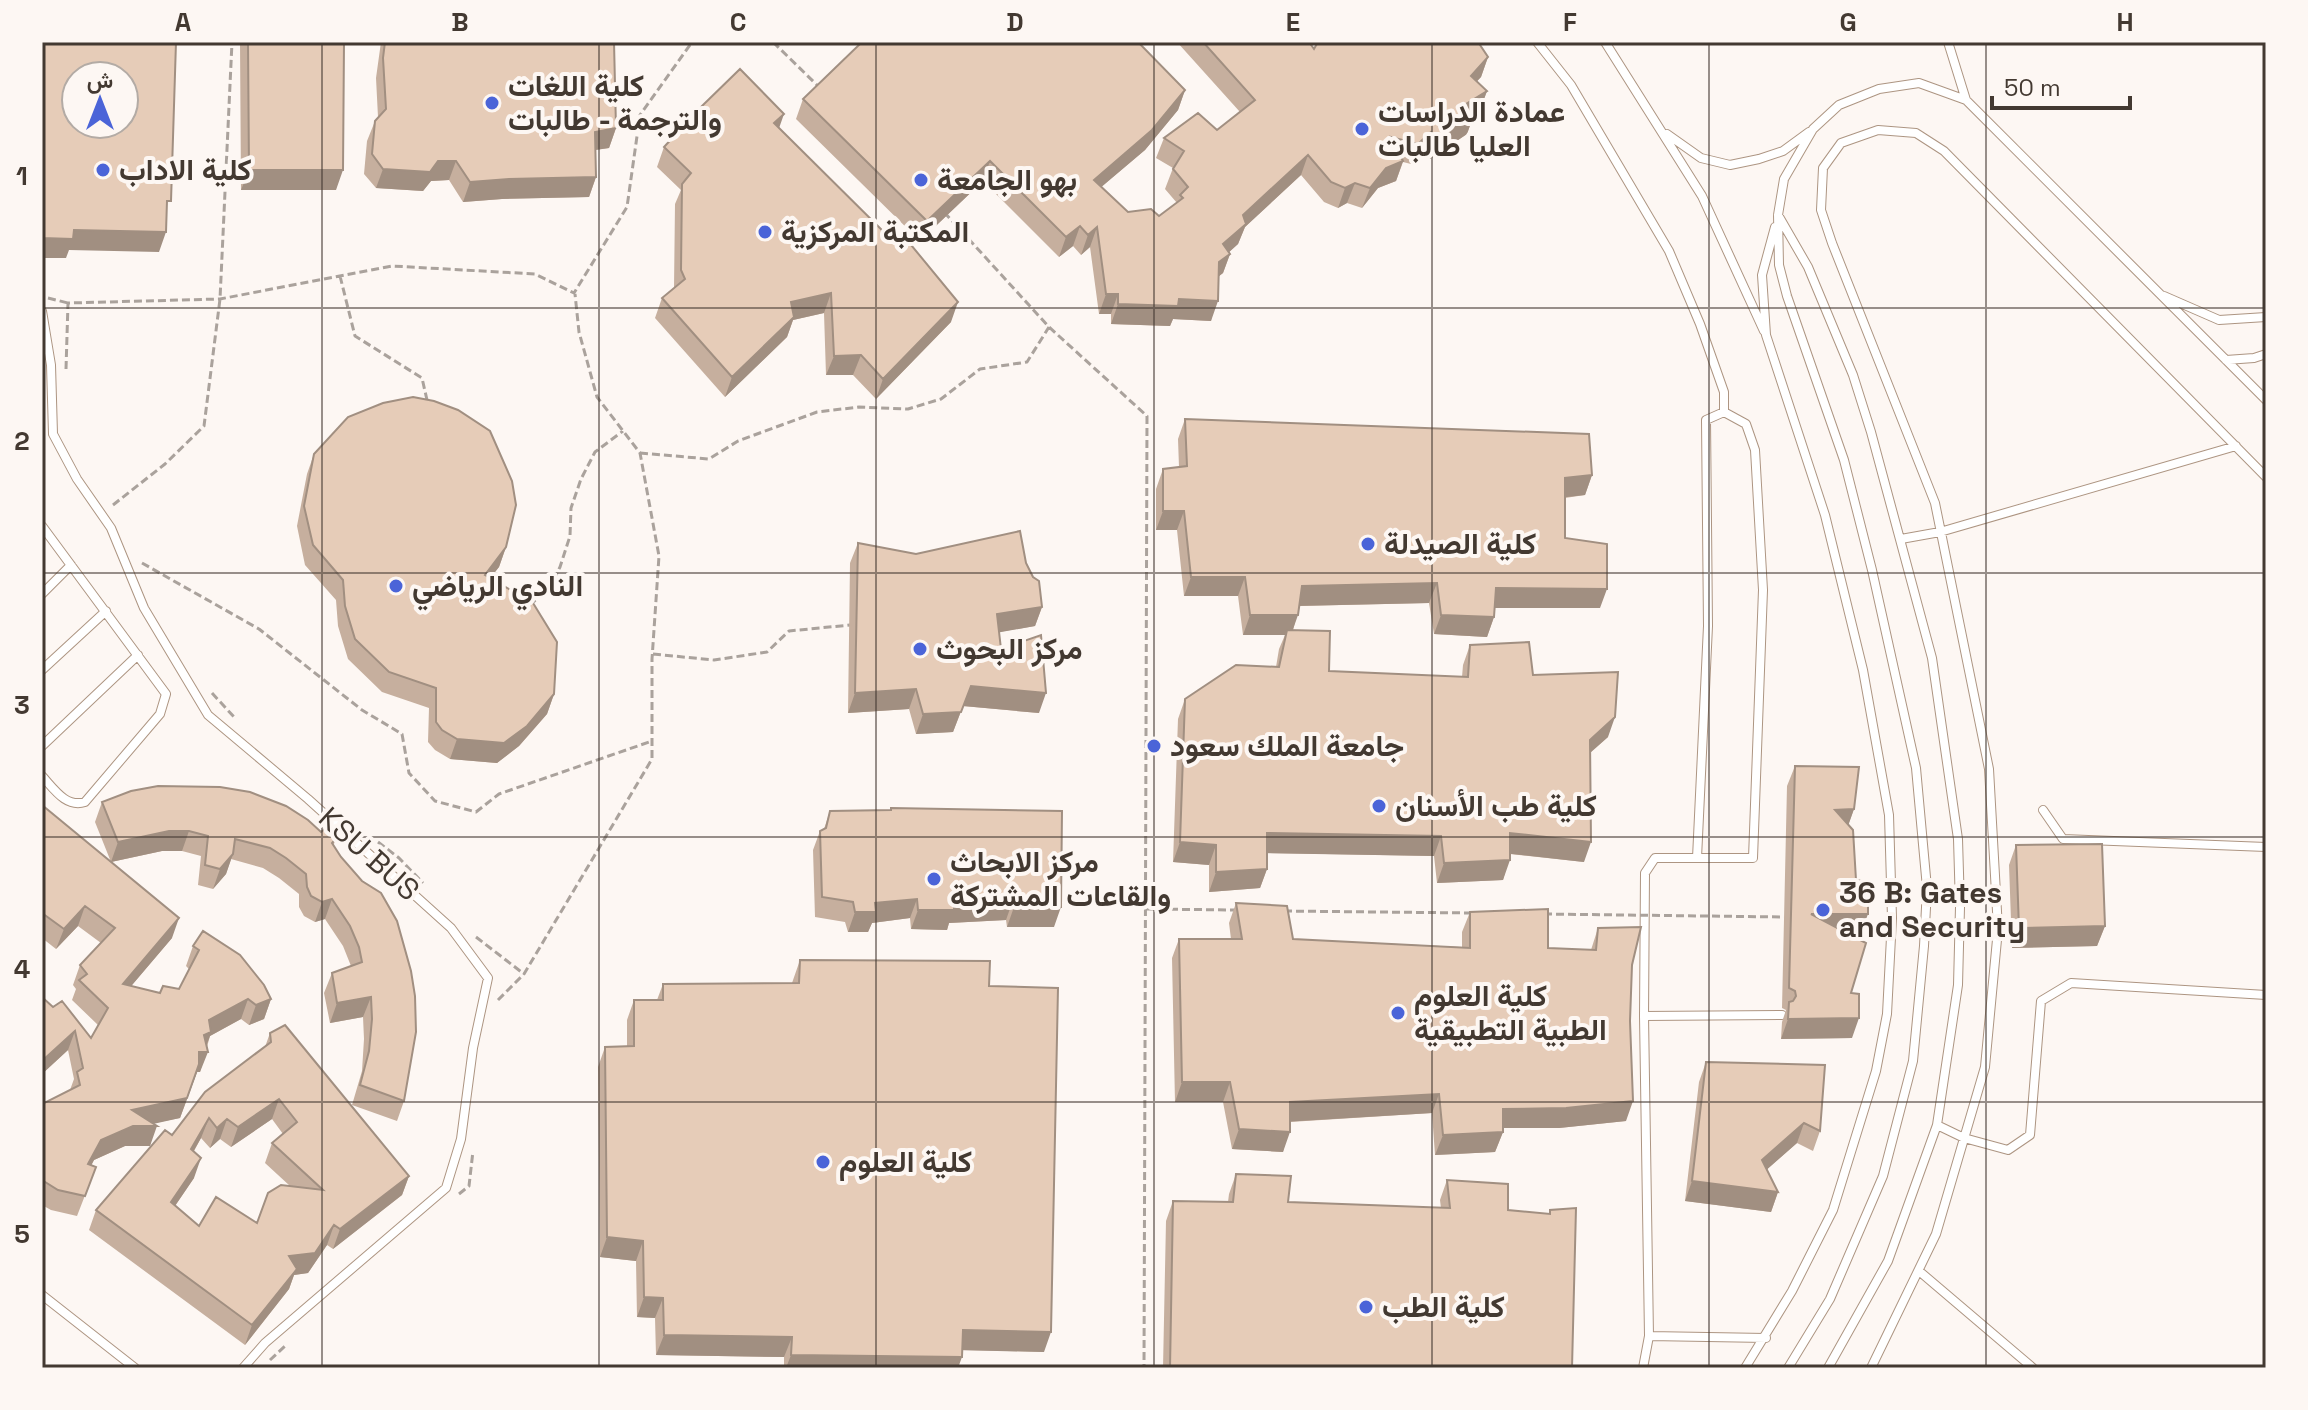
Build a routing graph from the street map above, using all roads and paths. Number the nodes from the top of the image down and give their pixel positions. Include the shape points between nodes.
1 (232, 42) edge
2 (692, 42) edge
3 (773, 42) edge
4 (1537, 42) edge
5 (1605, 42) edge
6 (1948, 42) edge
7 (828, 96) edge
8 (1966, 100) junction
9 (1813, 129) junction
10 (1662, 130) junction
11 (937, 204) edge
12 (1778, 215) junction
13 (340, 276) junction
14 (2157, 292) junction
15 (574, 293) junction
16 (42, 297) edge
17 (220, 299) junction
18 (68, 303) junction
19 (42, 311) edge
20 (2266, 317) edge
21 (1049, 327) junction
22 (1766, 335) junction
23 (2266, 354) edge
24 (2226, 360) junction
25 (66, 376) dead end
26 (2266, 400) edge
27 (427, 402) edge
28 (1724, 412) junction
29 (623, 431) junction
30 (2236, 446) junction
31 (640, 453) junction
32 (2266, 477) edge
33 (113, 505) dead end
34 (42, 526) edge
35 (1940, 532) junction
36 (1901, 539) junction
37 (71, 565) junction
38 (143, 572) dead end
39 (42, 594) edge
40 (106, 611) junction
41 (519, 611) edge
42 (850, 625) dead end
43 (653, 654) junction
44 (138, 655) junction
45 (42, 670) edge
46 (210, 691) dead end
47 (242, 726) dead end
48 (652, 740) junction
49 (42, 746) edge
50 (42, 776) edge
51 (2043, 810) dead end
52 (375, 840) dead end
53 (2266, 847) edge
54 (1697, 858) junction
55 (430, 890) dead end
56 (1146, 909) junction
57 (1242, 910) edge
58 (1274, 911) edge
59 (1481, 913) edge
60 (1545, 914) edge
61 (1784, 917) dead end
62 (472, 932) dead end
63 (524, 974) junction
64 (2266, 995) edge
65 (496, 1002) dead end
66 (1782, 1015) dead end
67 (1644, 1016) junction
68 (1937, 1125) junction
69 (474, 1138) dead end
70 (1964, 1138) junction
71 (457, 1196) dead end
72 (1919, 1271) junction
73 (42, 1295) edge
74 (1649, 1336) junction
75 (294, 1337) dead end
76 (1766, 1338) junction
77 (135, 1368) edge
78 (243, 1368) edge
79 (261, 1368) edge
80 (1144, 1368) edge
81 (1643, 1368) edge
82 (1745, 1368) edge
83 (1788, 1368) edge
84 (1828, 1368) edge
85 (1871, 1368) edge
86 (2033, 1368) edge

1 - 17 path
2 - 15 path via 640,115 627,207
3 - 7 path
4 - 28 lane via 1571,85 1669,251 1724,392
5 - 10 lane
6 - 8 lane
8 - 9 lane via 1919,83 1879,89 1839,105
8 - 14 lane
9 - 10 lane via 1783,151 1730,165 1701,158
9 - 12 lane via 1784,179
10 - 22 lane via 1702,196
11 - 21 path
12 - 22 lane via 1762,275
12 - 36 lane via 1808,267 1853,375
12 - 83 lane via 1779,265 1844,460 1916,768 1927,888 1913,1061 1883,1176 1830,1299
13 - 15 path via 392,266 535,274
13 - 17 path
13 - 27 path via 355,336 422,378
14 - 20 lane via 2219,320
14 - 24 lane
15 - 29 path via 597,397
16 - 18 path
17 - 18 path
17 - 33 path via 204,426
18 - 25 path
19 - 78 lane, KSU BUS via 51,365 53,434 111,528 144,608 208,715 451,928 488,978 461,1139 446,1188 265,1343
21 - 31 path via 1027,362 980,369 941,399 908,409 817,412 738,441 709,459
21 - 56 path via 1147,416
22 - 76 lane via 1825,515 1863,670 1889,815 1892,918 1887,1014 1876,1071 1833,1210
23 - 24 lane
24 - 26 lane
28 - 54 lane via 1706,420 1708,626
28 - 54 lane via 1746,424 1755,450 1763,590 1753,858
29 - 31 path
29 - 41 path via 595,452 581,479 571,508 570,536 548,591
30 - 32 lane
30 - 35 lane
30 - 35 lane via 1944,151 1916,133 1878,130 1841,143 1823,168 1821,210 1935,503
31 - 43 path via 659,556
34 - 37 lane
35 - 36 lane
35 - 70 lane via 1989,769 1998,929 1985,1067
36 - 68 lane via 1932,658 1958,839 1958,985
37 - 39 lane
37 - 40 lane
38 - 48 path via 138,561 259,629 362,710 402,734 409,773 435,801 476,812 499,794
40 - 44 lane
40 - 45 lane
42 - 43 path via 789,631 767,652 714,660
43 - 48 path
44 - 49 lane
44 - 50 lane via 166,694 160,714 82,803 66,801
46 - 47 path
48 - 63 path via 652,759
51 - 53 lane via 2063,839
52 - 55 path
54 - 67 lane via 1655,858 1645,873
56 - 57 path, bridge
56 - 80 path
58 - 59 path, bridge
60 - 61 path, bridge
62 - 63 path
63 - 65 path
64 - 70 lane via 2071,983 2041,1001 2030,1135 2008,1150
66 - 67 lane
67 - 74 lane
68 - 70 lane
68 - 84 lane via 1888,1261
69 - 71 path via 469,1186
70 - 72 lane via 1936,1234
72 - 85 lane
72 - 86 lane
73 - 77 lane
74 - 76 lane
74 - 81 lane
75 - 79 path
76 - 82 lane

